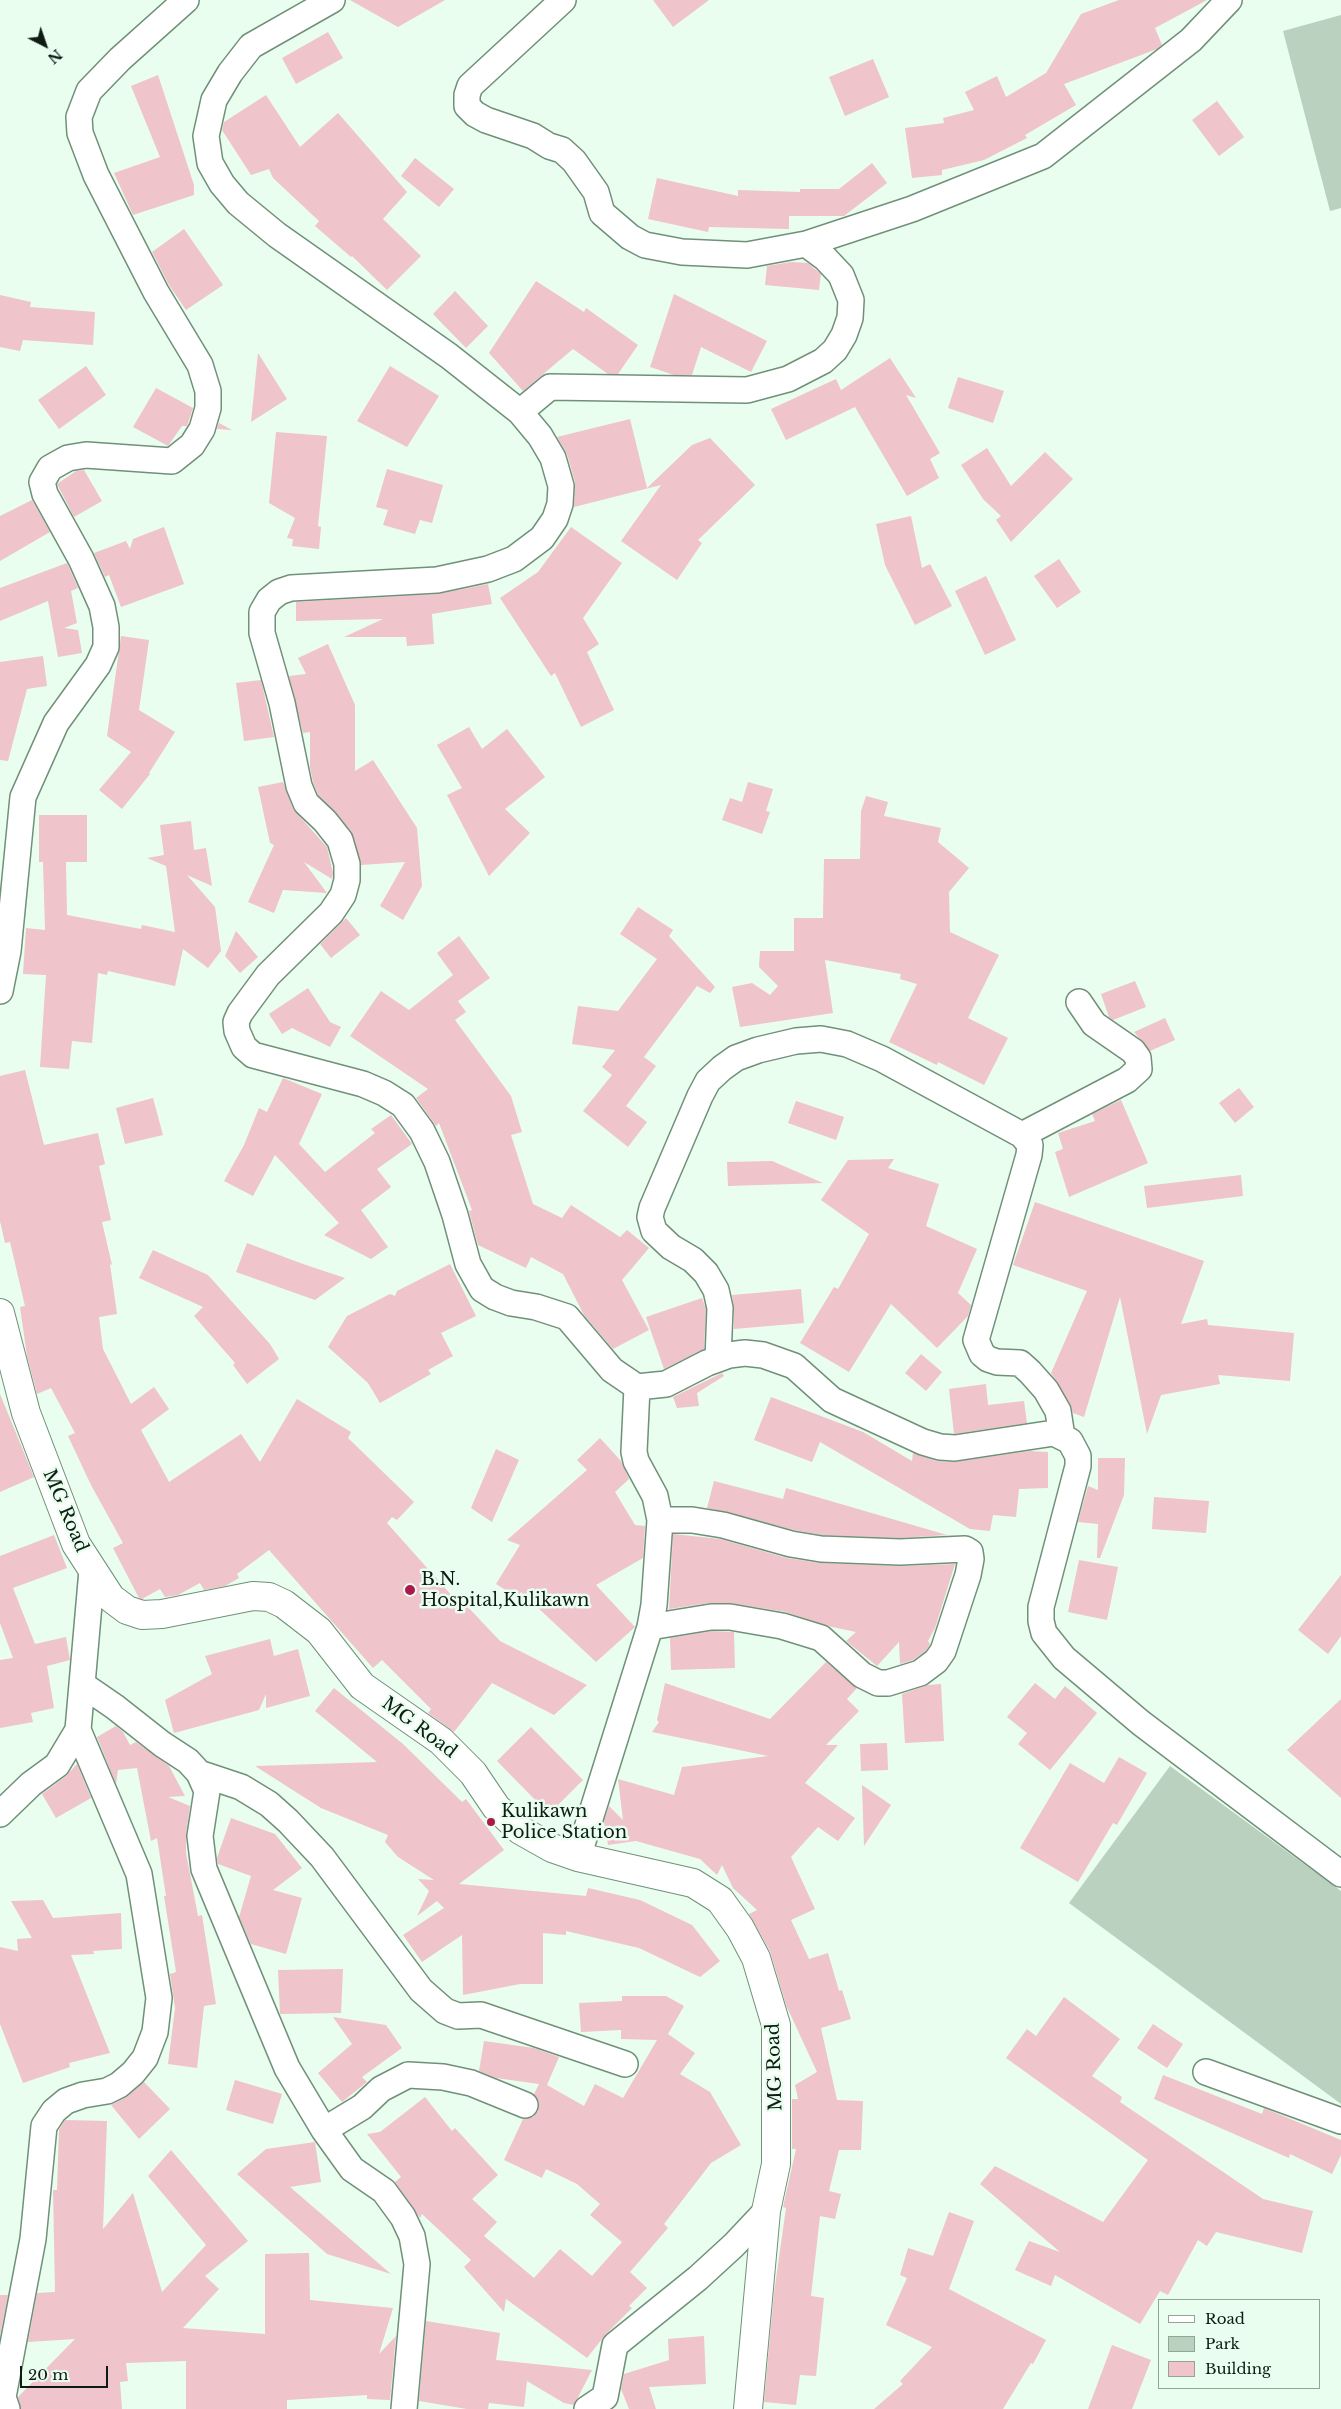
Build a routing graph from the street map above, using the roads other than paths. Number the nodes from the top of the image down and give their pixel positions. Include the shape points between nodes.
1 (186, 0) edge
2 (332, 0) edge
3 (563, 0) edge
4 (1229, 0) edge
5 (806, 244) junction
6 (520, 412) junction
7 (0, 992) edge
8 (1078, 1002) dead end
9 (1022, 1135) junction
10 (0, 1313) edge
11 (718, 1359) junction
12 (637, 1387) junction
13 (1062, 1437) junction
14 (660, 1520) junction
15 (92, 1570) junction
16 (650, 1627) junction
17 (82, 1685) junction
18 (78, 1730) junction
19 (199, 1772) junction
20 (0, 1814) edge
21 (578, 1857) junction
22 (1341, 1874) edge
23 (625, 2064) dead end
24 (1206, 2072) dead end
25 (524, 2105) dead end
26 (1341, 2121) edge
27 (324, 2130) junction
28 (766, 2211) junction
29 (7, 2409) edge
30 (404, 2409) edge
31 (587, 2409) edge
32 (748, 2409) edge

1 - 7 street via 89,91 79,117 80,133 96,175 156,292 200,366 208,391 208,408 202,429 192,445 172,461 86,455 68,458 50,468 42,482 45,494 81,559 102,606 106,647 98,665 56,723 23,797 8,951
2 - 6 street via 251,46 230,74 214,100 206,136 210,163 238,203 277,235 449,356
3 - 5 street via 470,86 467,106 475,114 562,150 596,192 602,213 619,230 645,246 682,252 747,255
4 - 5 street via 1191,40 1042,156 912,209
5 - 6 street via 841,275 851,300 850,318 844,335 823,361 788,379 746,390 550,387
6 - 12 street via 553,458 561,486 555,520 542,538 514,559 457,578 292,588 274,596 262,612 262,634 282,703 299,786 306,803 340,840 347,864 347,880 343,895 331,913 268,975 248,1001 236,1022 237,1031 244,1047 253,1055 363,1084 403,1105 422,1131 437,1162 468,1264 482,1289 511,1304 536,1307 567,1317 612,1370
8 - 9 street via 1094,1024 1133,1051 1138,1058 1139,1069 1127,1080
9 - 11 street via 882,1059 846,1044 820,1039 796,1041 736,1058 722,1068 708,1081 700,1096 650,1216 659,1238 693,1260 716,1290 720,1308
9 - 13 street via 1031,1148 976,1340 982,1354 992,1361 1020,1362 1046,1390 1058,1411
10 - 15 main road, MG Road via 26,1413 76,1544
11 - 12 street via 666,1384
11 - 13 street via 745,1353 794,1366 832,1400 940,1447 955,1448 1043,1434
12 - 14 street via 634,1452 636,1462 655,1496
13 - 22 street via 1074,1446 1078,1466 1041,1607 1044,1633 1064,1658 1141,1722
14 - 16 street
14 - 16 street via 692,1520 723,1525 822,1549 900,1552 965,1549 970,1552 971,1559 943,1651 920,1673 888,1683 878,1683 862,1675 821,1638 782,1626 730,1617
15 - 17 street
15 - 21 main road, MG Road via 111,1598 127,1610 142,1615 253,1596 269,1597 284,1604 318,1631 362,1686 441,1741 473,1772 496,1807 520,1830 552,1848
16 - 21 street
17 - 18 street
17 - 19 street
18 - 20 street via 57,1765 31,1784
18 - 29 street via 139,1874 159,1998 155,2032 145,2058 133,2074 107,2090 66,2101 44,2126 33,2239 3,2397
19 - 23 street via 241,1787 269,1804 288,1821 322,1857 421,1990 444,2012 458,2016 481,2014
19 - 27 street via 207,1791 200,1836 204,1869 287,2068
21 - 28 main road, MG Road via 693,1882 720,1900 756,1958 776,2025 776,2164
24 - 26 street
25 - 27 street via 471,2083 408,2075 382,2089 362,2107
27 - 30 street via 352,2169 394,2202 412,2236 417,2264
28 - 31 street via 698,2278 615,2345 606,2397
28 - 32 main road, MG Road

